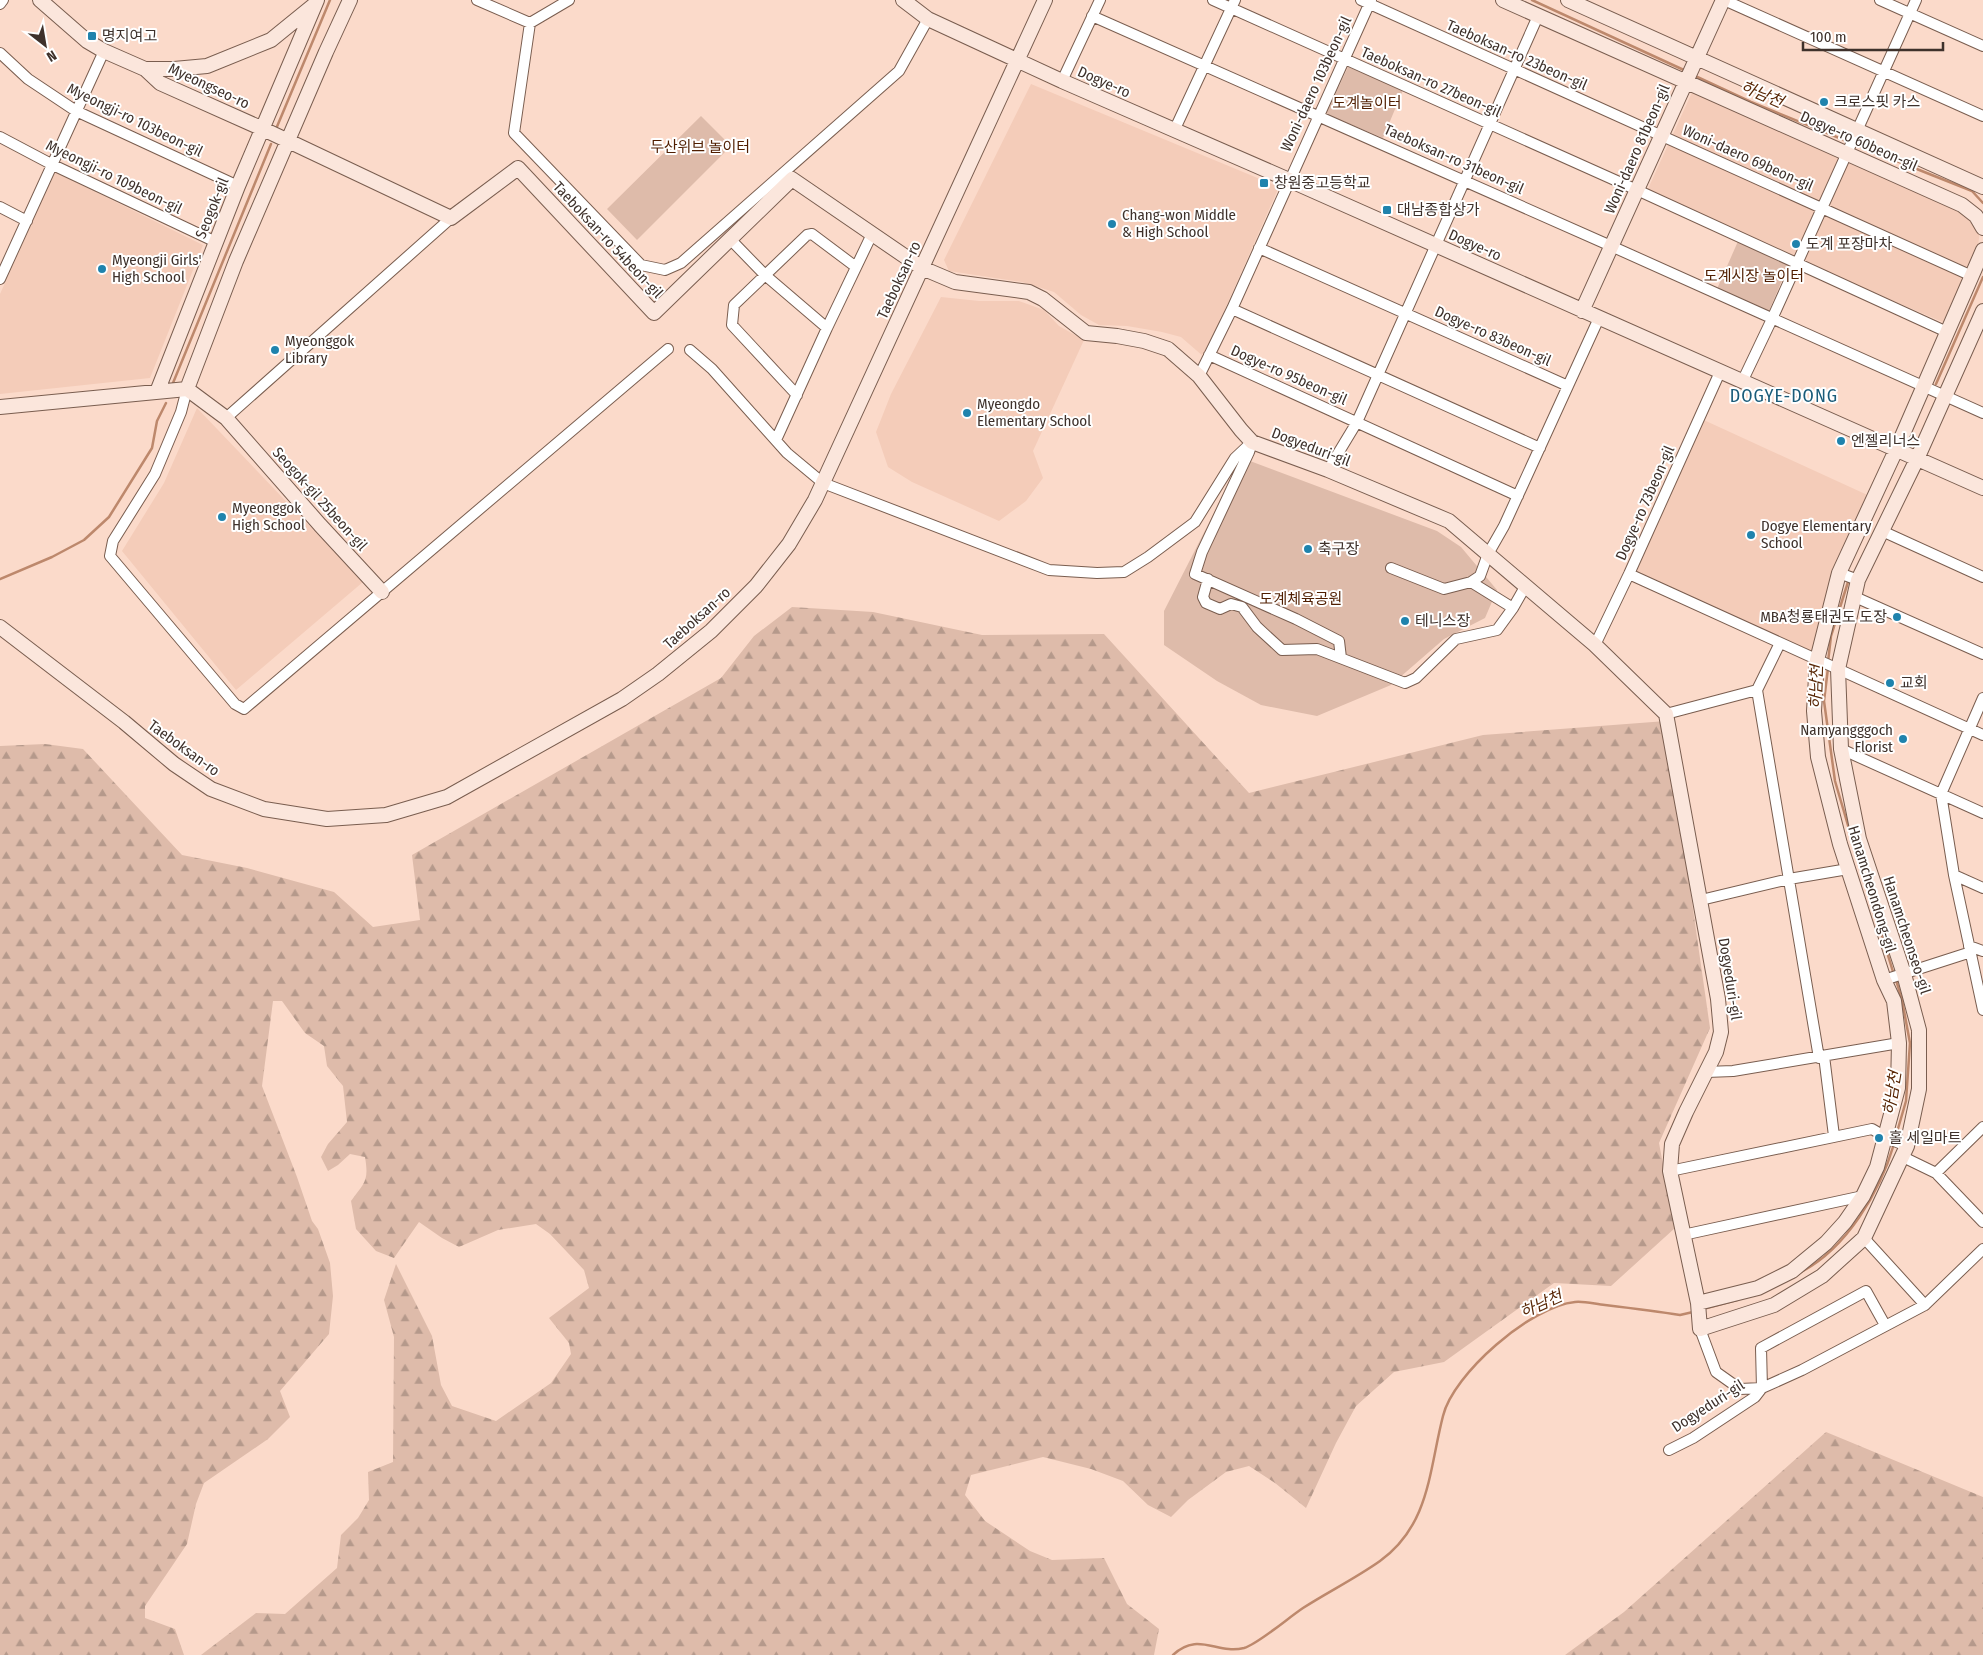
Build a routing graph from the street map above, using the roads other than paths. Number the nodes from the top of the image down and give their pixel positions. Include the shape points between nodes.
1 (3, 0) edge
2 (40, 0) edge
3 (350, 0) edge
4 (477, 0) edge
5 (569, 0) edge
6 (903, 0) edge
7 (1045, 0) edge
8 (1100, 0) edge
9 (1213, 0) edge
10 (1503, 0) edge
11 (1568, 0) edge
12 (1723, 0) edge
13 (1880, 0) edge
14 (1916, 0) edge
15 (1367, 1) edge
16 (317, 2) edge
17 (0, 4) edge
18 (1233, 4) edge
19 (1910, 14) junction
20 (1092, 16) junction
21 (1538, 16) junction
22 (928, 19) junction
23 (530, 23) junction
24 (1983, 46) edge
25 (104, 51) junction
26 (0, 53) edge
27 (1344, 59) junction
28 (1018, 61) junction
29 (1695, 62) junction
30 (1205, 65) junction
31 (145, 69) junction
32 (1515, 70) junction
33 (1884, 71) junction
34 (1686, 80) junction
35 (1062, 81) junction
36 (76, 111) junction
37 (1318, 115) junction
38 (1983, 116) edge
39 (1490, 125) junction
40 (263, 129) junction
41 (1174, 131) junction
42 (1856, 133) junction
43 (1661, 136) junction
44 (0, 137) edge
45 (289, 141) junction
46 (1848, 152) junction
47 (53, 165) junction
48 (1289, 180) junction
49 (1465, 181) junction
50 (238, 186) junction
51 (1983, 187) edge
52 (1637, 190) junction
53 (0, 207) edge
54 (1822, 207) junction
55 (451, 218) junction
56 (27, 221) junction
57 (1982, 223) edge
58 (872, 234) junction
59 (730, 239) junction
60 (216, 242) junction
61 (1435, 246) junction
62 (1612, 246) junction
63 (1258, 248) junction
64 (1983, 250) edge
65 (1797, 263) junction
66 (856, 267) junction
67 (922, 268) junction
68 (765, 275) junction
69 (1972, 276) junction
70 (0, 279) edge
71 (1232, 309) junction
72 (1582, 311) junction
73 (1983, 311) edge
74 (1405, 313) junction
75 (1599, 318) junction
76 (1772, 319) junction
77 (827, 328) junction
78 (1947, 332) junction
79 (668, 349) dead end
80 (690, 350) dead end
81 (1209, 356) junction
82 (1720, 372) junction
83 (1378, 375) junction
84 (1199, 376) junction
85 (1742, 382) junction
86 (1568, 386) junction
87 (1923, 386) junction
88 (187, 390) junction
89 (157, 392) junction
90 (797, 395) junction
91 (1945, 396) junction
92 (0, 407) edge
93 (1983, 413) edge
94 (226, 418) junction
95 (1357, 422) junction
96 (776, 440) junction
97 (1252, 442) junction
98 (1540, 448) junction
99 (1896, 450) junction
100 (1917, 459) junction
101 (1328, 470) junction
102 (823, 483) junction
103 (1983, 488) edge
104 (1518, 496) junction
105 (1882, 531) junction
106 (1488, 554) junction
107 (1391, 568) dead end
108 (1839, 573) junction
109 (1629, 574) junction
110 (1983, 577) edge
111 (1208, 579) junction
112 (1858, 580) junction
113 (1471, 582) junction
114 (1525, 587) junction
115 (382, 592) junction
116 (1855, 597) junction
117 (1514, 608) junction
118 (0, 627) edge
119 (1780, 643) junction
120 (1595, 645) junction
121 (1983, 654) edge
122 (1340, 658) junction
123 (1820, 661) junction
124 (1836, 668) junction
125 (1757, 690) junction
126 (1983, 698) edge
127 (1666, 714) junction
128 (1970, 728) junction
129 (1983, 735) edge
130 (1841, 749) junction
131 (1941, 794) junction
132 (1983, 813) edge
133 (1848, 869) junction
134 (1954, 875) junction
135 (1789, 879) junction
136 (1983, 888) edge
137 (1700, 900) junction
138 (1970, 949) junction
139 (1983, 951) edge
140 (1902, 974) junction
141 (1886, 980) junction
142 (1983, 1010) edge
143 (1899, 1043) junction
144 (1822, 1057) junction
145 (1706, 1072) junction
146 (1983, 1127) edge
147 (1834, 1136) junction
148 (1887, 1138) junction
149 (1903, 1149) junction
150 (1670, 1171) junction
151 (1936, 1173) junction
152 (1862, 1196) junction
153 (1983, 1222) edge
154 (1683, 1235) junction
155 (1864, 1238) junction
156 (1983, 1249) edge
157 (1698, 1304) junction
158 (1925, 1305) junction
159 (1700, 1324) junction
160 (1885, 1325) junction
161 (1762, 1388) junction
162 (1669, 1450) dead end

1 - 17 street
2 - 25 street, Myeongseo-ro via 87,42
3 - 45 street
4 - 23 street
5 - 23 street
6 - 22 street, Dogye-ro
7 - 28 street, Taeboksan-ro
8 - 20 street
9 - 18 street, Taeboksan-ro 27beon-gil
10 - 21 street, Dogye-ro 60beon-gil
11 - 29 street
12 - 29 street, Woni-daero 81beon-gil
12 - 33 street
13 - 19 street
14 - 19 street, Woni-daero 69beon-gil
15 - 27 street, Woni-daero 103beon-gil
15 - 32 street, Taeboksan-ro 23beon-gil
16 - 31 street, Myeongseo-ro via 271,40 224,60 206,66
16 - 40 street, Seogok-gil
18 - 27 street, Taeboksan-ro 27beon-gil
18 - 30 street
19 - 24 street
19 - 33 street, Woni-daero 69beon-gil
20 - 30 street, Taeboksan-ro 31beon-gil
20 - 35 street
21 - 32 street, Dogye-ro 95beon-gil
21 - 34 street, Dogye-ro 60beon-gil
22 - 23 street via 899,71 681,263 665,270 641,265 514,133
22 - 28 street, Dogye-ro
25 - 31 street, Myeongseo-ro
25 - 36 street
26 - 36 street, Myeongji-ro 103beon-gil via 28,79
27 - 37 street, Woni-daero 103beon-gil
27 - 39 street, Taeboksan-ro 27beon-gil
28 - 35 street, Dogye-ro
28 - 67 street, Taeboksan-ro
29 - 34 street, Woni-daero 81beon-gil
29 - 42 street
30 - 37 street, Taeboksan-ro 31beon-gil
30 - 41 street
31 - 40 street, Myeongseo-ro via 160,82
32 - 39 street, Dogye-ro 95beon-gil
32 - 43 street, Taeboksan-ro 23beon-gil
33 - 38 street
33 - 42 street, Woni-daero 69beon-gil
34 - 43 street, Woni-daero 81beon-gil
34 - 46 street, Dogye-ro 60beon-gil
35 - 41 street, Dogye-ro
36 - 47 street
36 - 50 street, Myeongji-ro 103beon-gil
37 - 48 street, Woni-daero 103beon-gil
37 - 49 street, Taeboksan-ro 31beon-gil
39 - 49 street, Dogye-ro 95beon-gil
39 - 52 street, Taeboksan-ro 27beon-gil
40 - 45 street
40 - 50 street, Seogok-gil
41 - 48 street, Dogye-ro
42 - 46 street, Woni-daero 69beon-gil
42 - 51 street
43 - 52 street, Woni-daero 81beon-gil
43 - 54 street, Woni-daero 69beon-gil
44 - 47 street, Myeongji-ro 109beon-gil
45 - 55 street
45 - 88 street via 236,261
46 - 54 street, Woni-daero 69beon-gil
46 - 57 street, Dogye-ro 60beon-gil via 1968,208
47 - 56 street
47 - 60 street, Myeongji-ro 109beon-gil
48 - 61 street, Dogye-ro
48 - 63 street, Woni-daero 103beon-gil
49 - 61 street, Dogye-ro 95beon-gil
49 - 62 street, Taeboksan-ro 31beon-gil
50 - 60 street, Seogok-gil
52 - 62 street, Woni-daero 81beon-gil
52 - 65 street
53 - 56 street
54 - 65 street, Woni-daero 69beon-gil
54 - 69 street
55 - 59 street, Taeboksan-ro 54beon-gil via 518,168 654,313
55 - 94 street
56 - 70 street
58 - 59 street, Taeboksan-ro 54beon-gil via 792,179
58 - 66 street
58 - 67 street, Taeboksan-ro 54beon-gil
59 - 68 street
60 - 89 street, Seogok-gil
61 - 72 street, Dogye-ro
61 - 74 street, Dogye-ro 95beon-gil
62 - 72 street, Woni-daero 81beon-gil
62 - 76 street
63 - 71 street, Woni-daero 103beon-gil
63 - 74 street
64 - 69 street
65 - 76 street, Woni-daero 69beon-gil
65 - 78 street
66 - 68 street via 812,234 807,235
66 - 77 street
67 - 84 street, Dogyeduri-gil via 955,282 1030,292 1086,333 1144,341 1168,349
67 - 102 street, Taeboksan-ro
68 - 77 street
68 - 90 street via 734,305 732,324
69 - 78 street
71 - 81 street, Woni-daero 103beon-gil
71 - 83 street
72 - 75 street, Dogye-ro
73 - 91 street, Hanamcheonseo-gil
74 - 83 street, Dogye-ro 95beon-gil
74 - 86 street, Dogye-ro 83beon-gil
75 - 82 street, Dogye-ro
75 - 86 street
76 - 85 street, Woni-daero 69beon-gil
76 - 87 street
77 - 90 street
78 - 87 street
79 - 115 street
80 - 96 street via 712,368
81 - 84 street, Woni-daero 103beon-gil
81 - 95 street, Dogye-ro 95beon-gil
82 - 85 street, Dogye-ro
82 - 109 street, Dogye-ro 73beon-gil
83 - 95 street, Dogye-ro 95beon-gil
83 - 98 street
84 - 97 street, Dogyeduri-gil
85 - 99 street, Dogye-ro
86 - 98 street
87 - 91 street
87 - 99 street
88 - 89 street
88 - 94 street, Seogok-gil 25beon-gil
88 - 115 street via 155,474 113,541 110,556 234,704 244,710
89 - 92 street
90 - 96 street
91 - 93 street
91 - 100 street, Hanamcheonseo-gil
94 - 115 street, Seogok-gil 25beon-gil
95 - 101 street, Dogye-ro 95beon-gil
95 - 104 street
96 - 102 street
97 - 101 street, Dogyeduri-gil
97 - 102 street via 1235,458 1194,522 1124,572 1049,570
97 - 111 street via 1202,552 1196,574
98 - 104 street
99 - 100 street, Dogye-ro
99 - 108 street, Hanamcheondong-gil
100 - 103 street, Dogye-ro
100 - 105 street, Hanamcheonseo-gil
101 - 106 street, Dogyeduri-gil via 1449,521
102 - 118 street, Taeboksan-ro via 789,544 756,586 711,631 658,674 622,699 446,797 386,815 327,819 264,809 211,789 174,764
104 - 106 street
105 - 110 street
105 - 112 street, Hanamcheonseo-gil
106 - 113 street via 1480,576
106 - 114 street, Dogyeduri-gil
107 - 113 street via 1444,589
108 - 112 street
108 - 123 street, Hanamcheondong-gil
109 - 119 street
109 - 120 street, Dogye-ro 73beon-gil
111 - 122 street via 1339,641
111 - 122 street via 1203,597 1206,603 1220,609 1231,604 1242,607 1282,650 1317,649
112 - 116 street, Hanamcheonseo-gil
113 - 117 street
114 - 117 street
114 - 120 street, Dogyeduri-gil
116 - 121 street
116 - 124 street, Hanamcheonseo-gil
117 - 122 street via 1497,630 1456,639 1416,678 1405,683
119 - 123 street
119 - 125 street
120 - 127 street, Dogyeduri-gil
123 - 124 street
123 - 133 street, Hanamcheondong-gil via 1814,711 1818,757
124 - 128 street
124 - 130 street, Hanamcheonseo-gil
125 - 127 street
125 - 135 street
126 - 128 street
127 - 137 street, Dogyeduri-gil
128 - 129 street
128 - 131 street
130 - 131 street
130 - 140 street, Hanamcheonseo-gil via 1858,839
131 - 132 street
131 - 134 street
133 - 135 street
133 - 141 street, Hanamcheondong-gil
134 - 136 street
134 - 138 street
135 - 137 street
135 - 144 street
137 - 145 street, Dogyeduri-gil via 1721,1032
138 - 139 street
138 - 140 street
138 - 142 street
140 - 141 street
140 - 149 street, Hanamcheonseo-gil via 1919,1030 1919,1089
141 - 143 street, Hanamcheondong-gil via 1894,1001
143 - 144 street
143 - 148 street, Hanamcheondong-gil via 1898,1088
144 - 145 street
144 - 147 street
145 - 150 street, Dogyeduri-gil via 1672,1144
146 - 151 street
147 - 148 street via 1872,1129
147 - 150 street
148 - 149 street
148 - 152 street, Hanamcheondong-gil
149 - 151 street
149 - 155 street, Hanamcheonseo-gil
150 - 154 street, Dogyeduri-gil
151 - 153 street
152 - 154 street
152 - 157 street, Hanamcheondong-gil via 1826,1243 1792,1271 1758,1288
154 - 157 street, Dogyeduri-gil
155 - 158 street
155 - 159 street, Hanamcheonseo-gil via 1822,1276 1774,1305
156 - 158 street, Dogyeduri-gil
157 - 159 street, Dogyeduri-gil
158 - 160 street, Dogyeduri-gil
159 - 161 street, Dogyeduri-gil via 1716,1372 1740,1389
160 - 161 street, Dogyeduri-gil
160 - 161 street via 1866,1291 1761,1348
161 - 162 street, Dogyeduri-gil via 1756,1397 1694,1438

